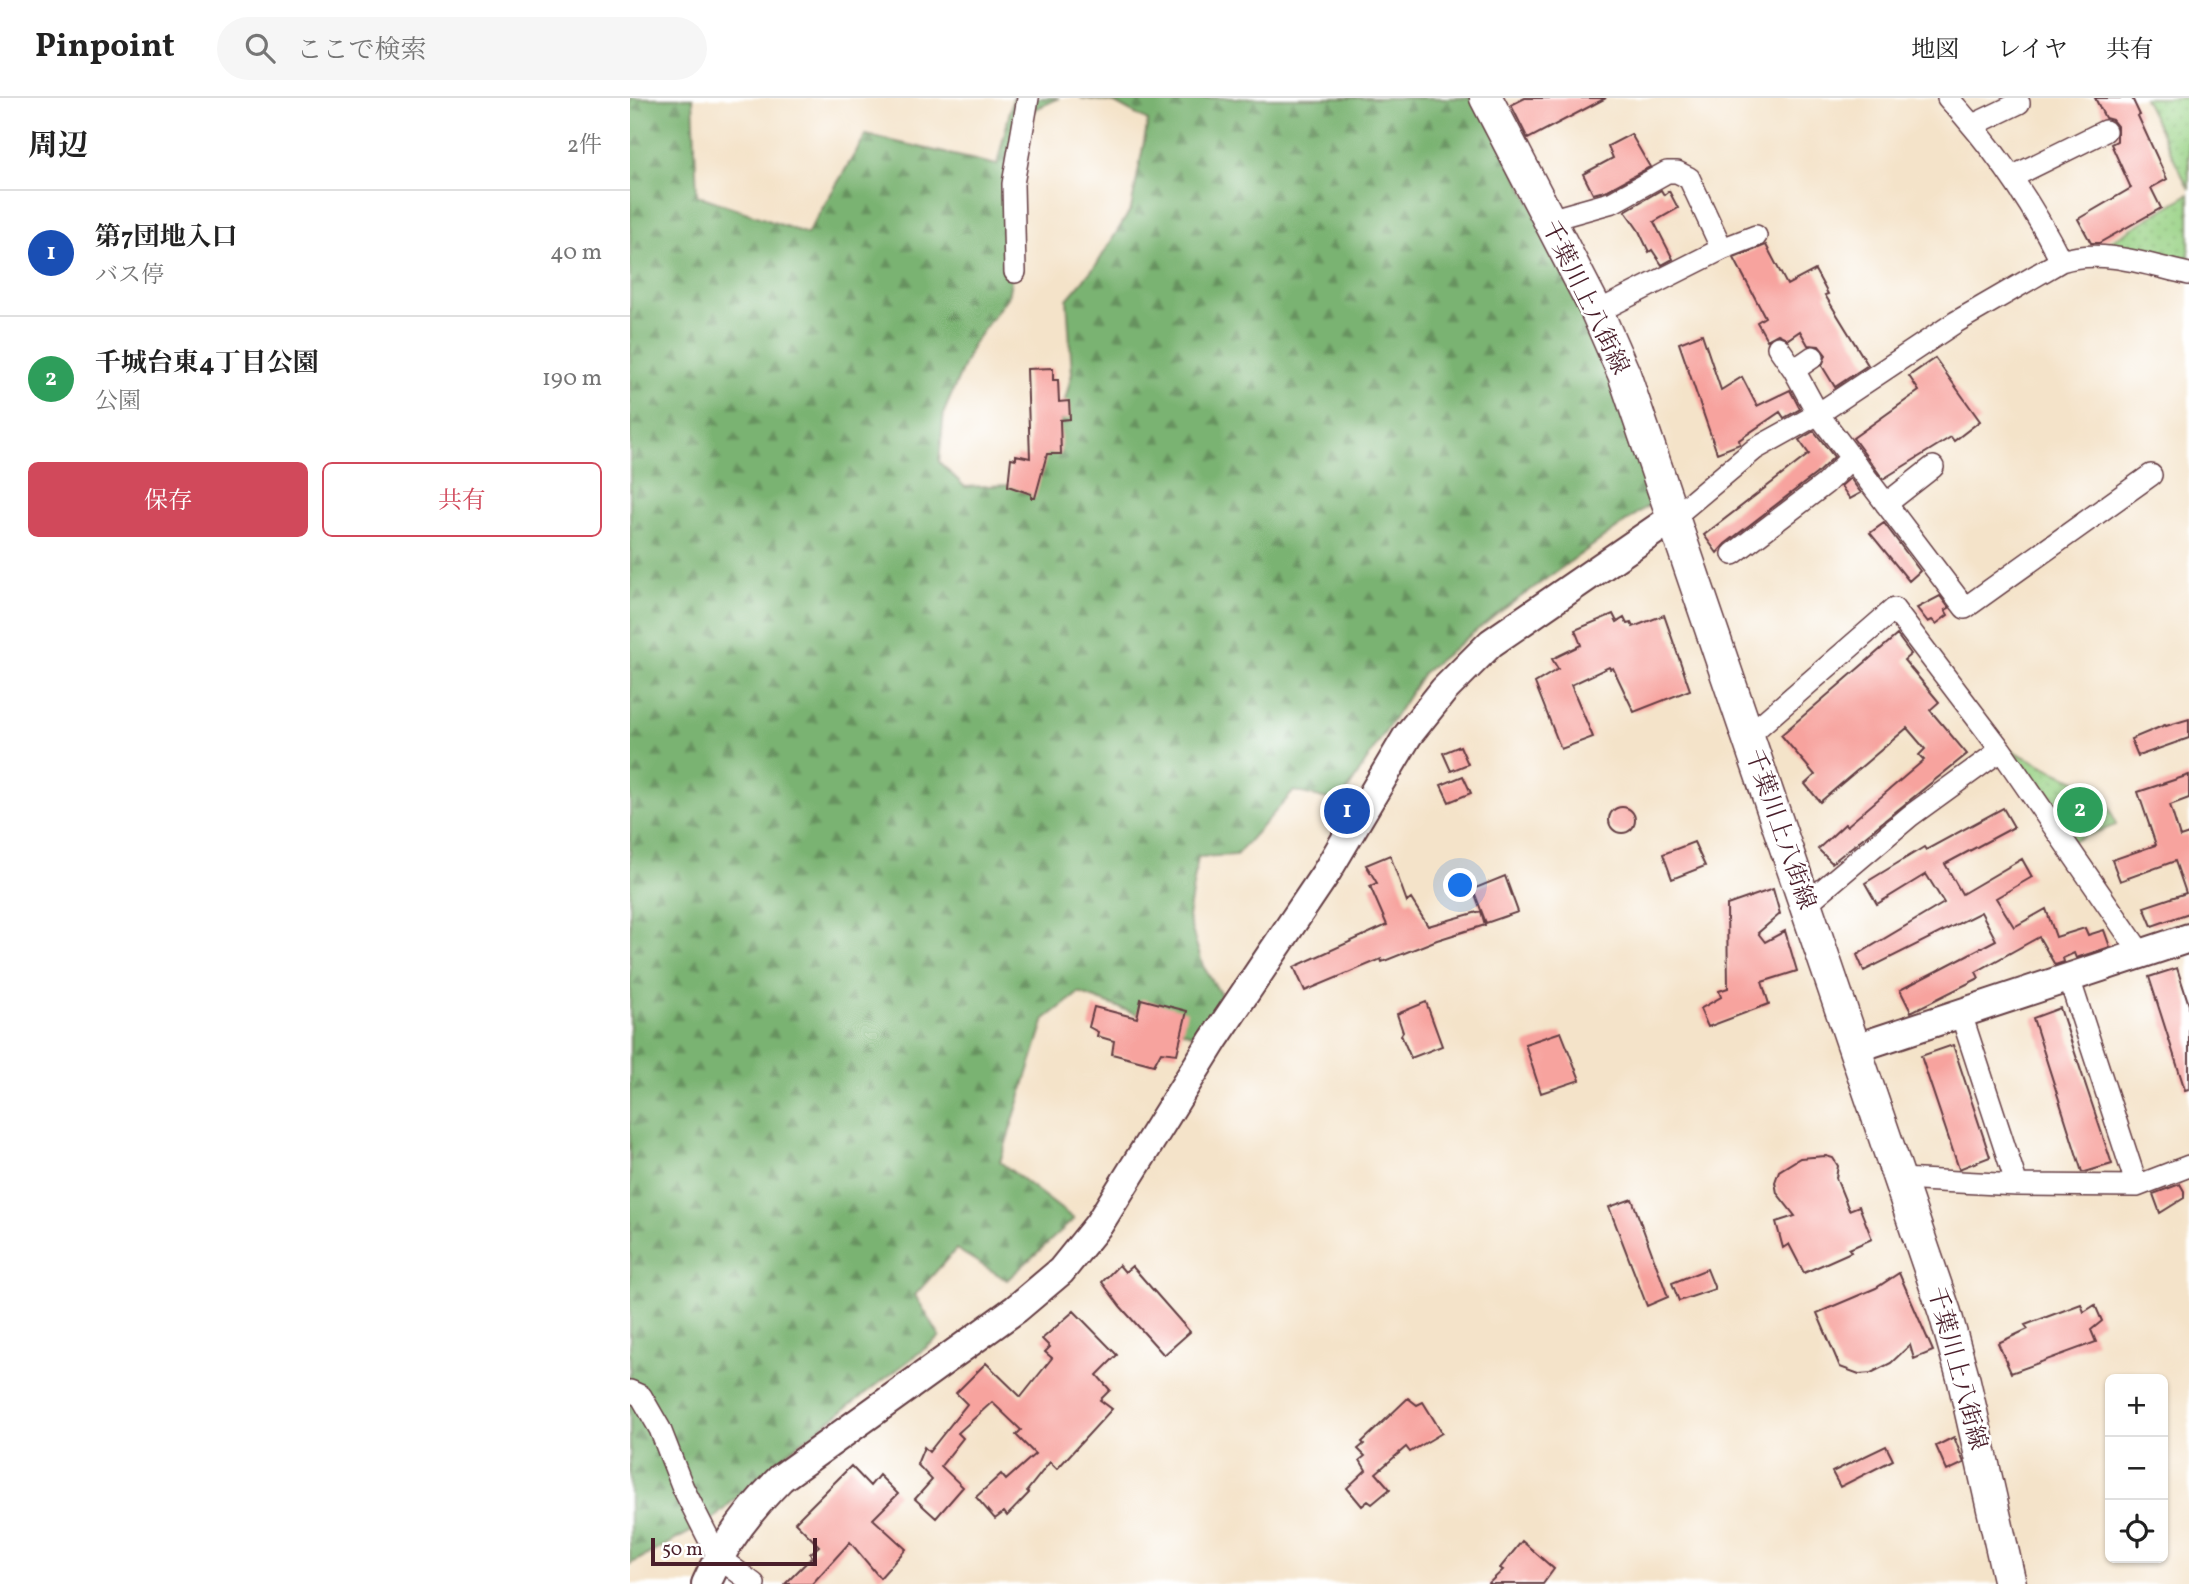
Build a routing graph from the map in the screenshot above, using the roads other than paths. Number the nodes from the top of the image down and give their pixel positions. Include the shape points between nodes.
1 (1028, 98) edge
2 (1486, 98) edge
3 (1948, 98) edge
4 (2018, 103) dead end
5 (1973, 125) junction
6 (2105, 131) dead end
7 (2012, 177) junction
8 (1549, 220) junction
9 (1756, 236) dead end
10 (1722, 249) junction
11 (2061, 261) junction
12 (1015, 272) dead end
13 (2189, 274) edge
14 (1597, 312) junction
15 (1778, 347) dead end
16 (1813, 358) dead end
17 (1794, 370) junction
18 (1818, 414) junction
19 (1851, 458) junction
20 (1933, 467) dead end
21 (2151, 475) dead end
22 (1886, 504) junction
23 (1674, 517) junction
24 (1733, 554) dead end
25 (1749, 735) junction
26 (2001, 750) junction
27 (1807, 904) junction
28 (2188, 941) edge
29 (2142, 955) junction
30 (2069, 978) junction
31 (1961, 1014) junction
32 (1856, 1048) junction
33 (2189, 1166) edge
34 (1900, 1179) junction
35 (2017, 1185) junction
36 (2137, 1186) junction
37 (630, 1391) edge
38 (718, 1557) junction
39 (706, 1584) edge
40 (754, 1584) edge
41 (2010, 1584) edge

1 - 12 street via 1013,184
2 - 8 main road, 千葉川上八街線
3 - 5 street
4 - 5 street
5 - 7 street
6 - 7 street
7 - 11 street
8 - 10 street via 1613,202 1667,172 1677,172 1689,178
8 - 14 main road, 千葉川上八街線
9 - 10 street
10 - 14 street
11 - 13 street via 2080,255 2113,257
11 - 18 street via 1956,322
14 - 23 main road, 千葉川上八街線
15 - 17 street
16 - 17 street
17 - 18 street
18 - 19 street
18 - 23 street via 1755,449
19 - 22 street
19 - 24 street via 1825,484
20 - 22 street
21 - 22 street via 1965,608
23 - 25 main road, 千葉川上八街線
23 - 38 street via 1491,643 1444,690 1408,735 1326,873 1219,1031 1099,1224 1061,1271 1016,1309 781,1478
25 - 26 street via 1894,609
25 - 27 main road, 千葉川上八街線
26 - 27 street via 1910,816
26 - 29 street
27 - 32 main road, 千葉川上八街線
28 - 29 street
29 - 30 street
30 - 31 street
30 - 36 street
31 - 32 street
31 - 35 street
32 - 34 main road, 千葉川上八街線
33 - 36 street
34 - 35 street
34 - 41 main road, 千葉川上八街線 via 1965,1381
35 - 36 street
37 - 38 street via 642,1396 660,1429
38 - 39 street
38 - 40 street

